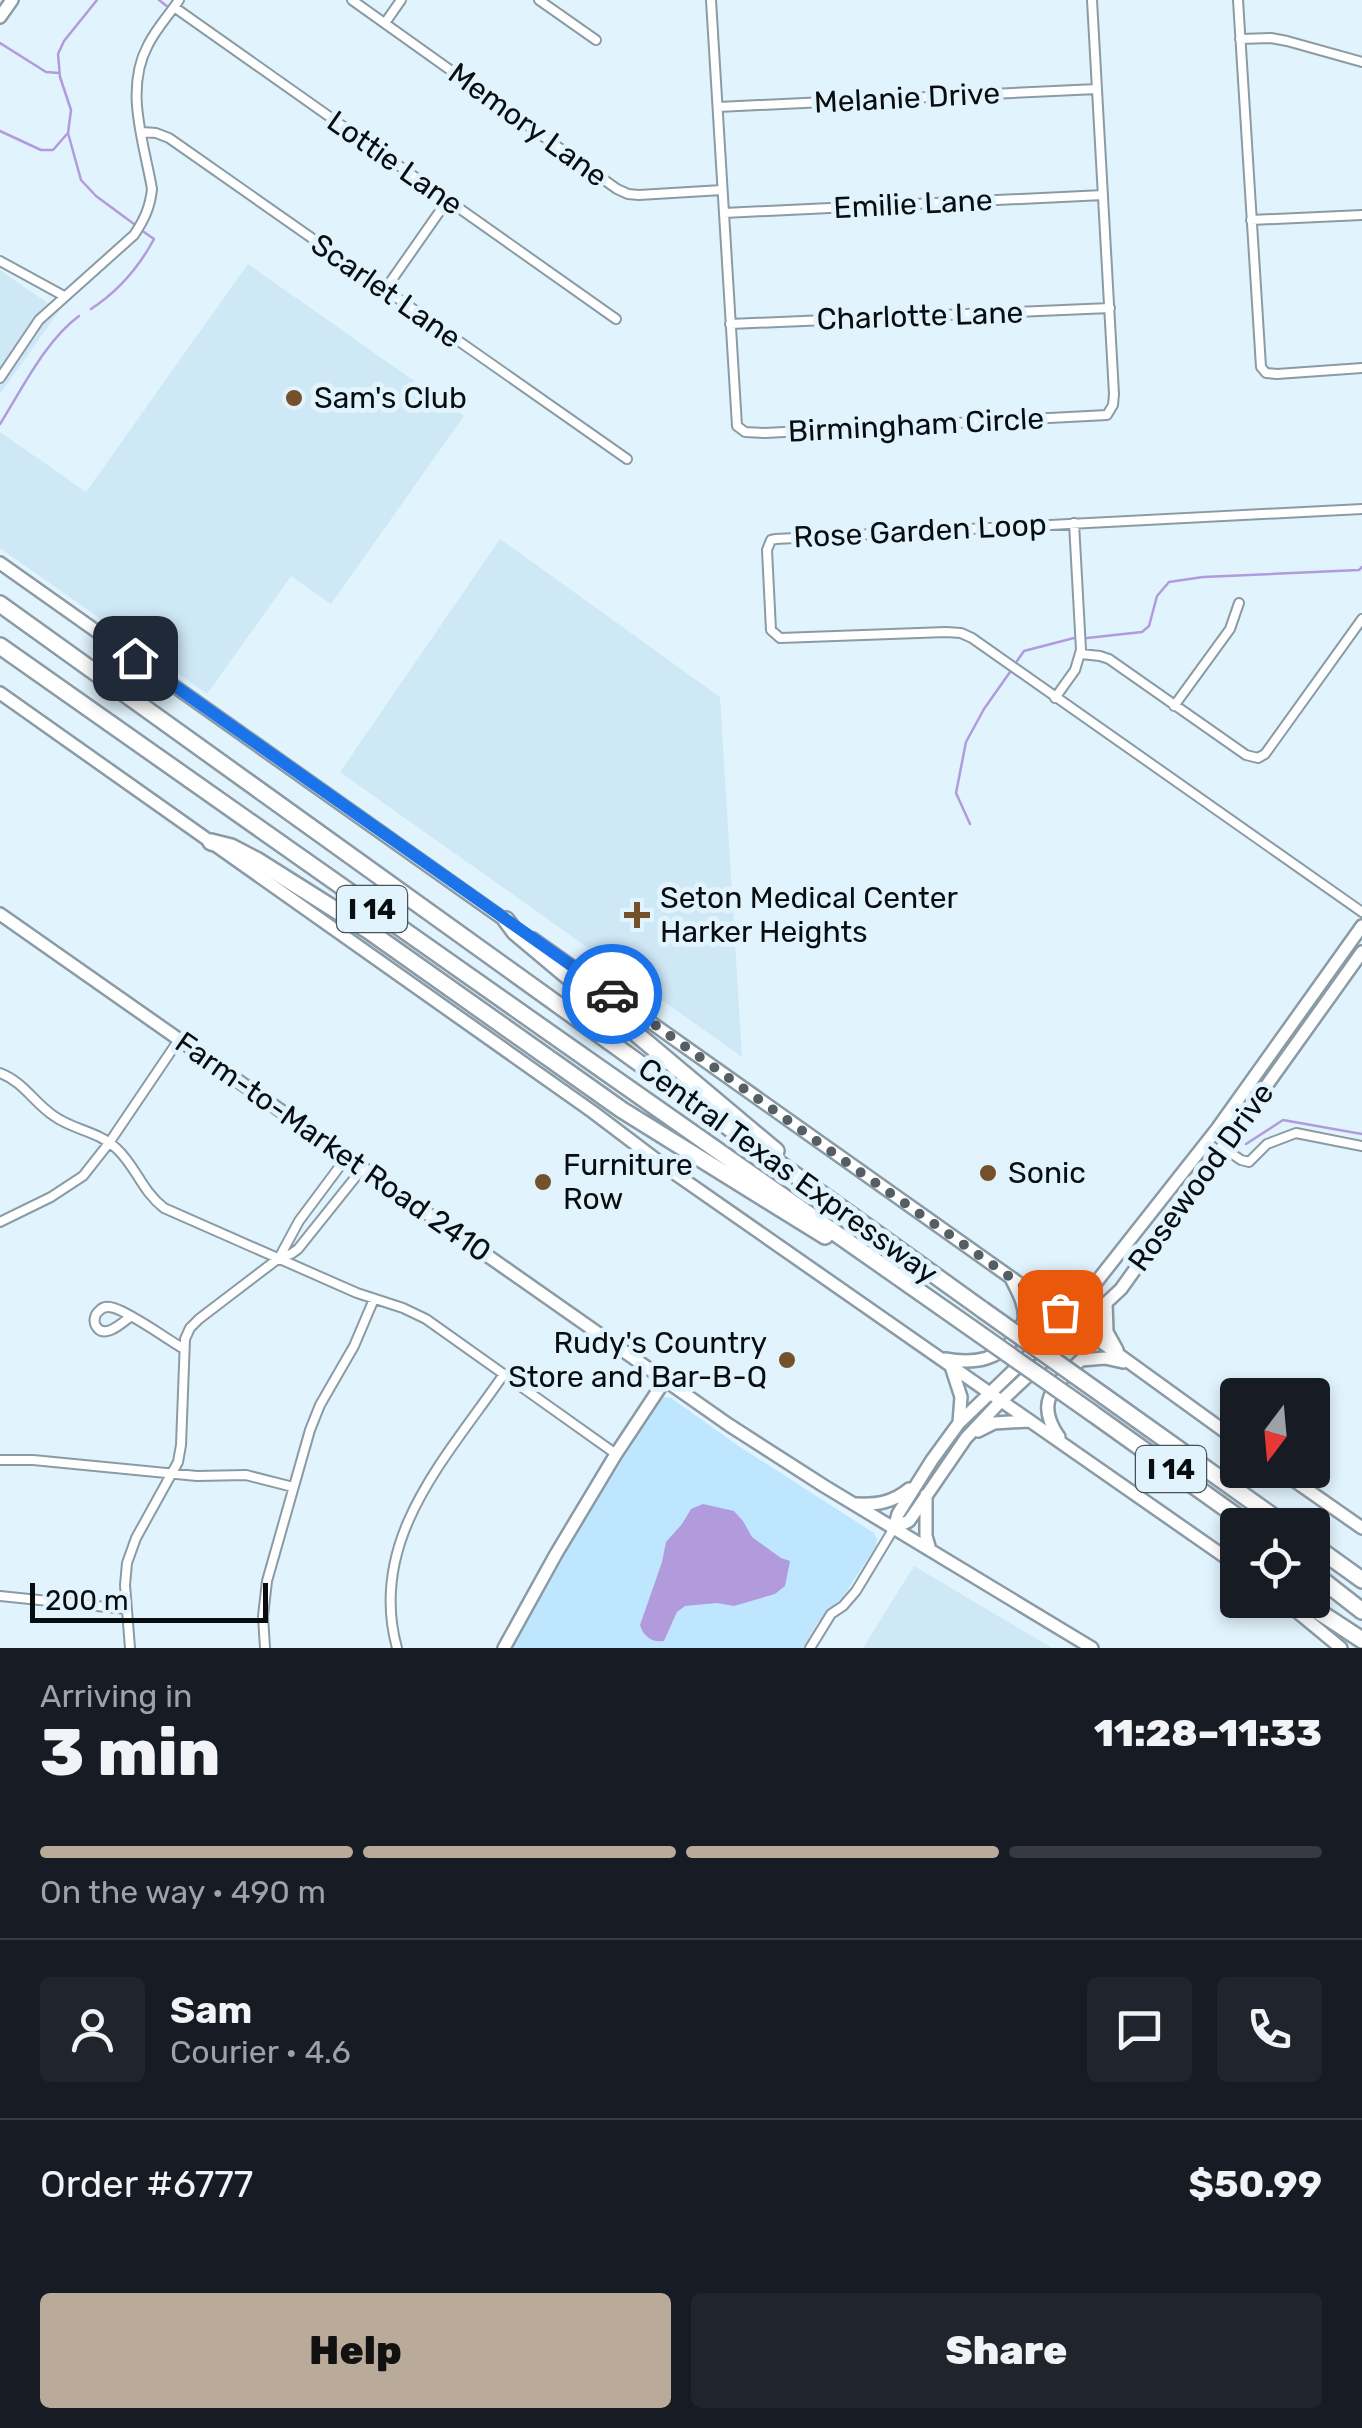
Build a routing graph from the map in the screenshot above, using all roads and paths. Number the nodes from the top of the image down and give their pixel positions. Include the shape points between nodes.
1 (12, 0) edge
2 (352, 0) edge
3 (401, 0) edge
4 (539, 0) edge
5 (711, 0) edge
6 (1092, 0) edge
7 (1238, 0) edge
8 (176, 4) edge
9 (0, 18) edge
10 (385, 23) junction
11 (1240, 39) junction
12 (596, 40) dead end
13 (1362, 62) edge
14 (1097, 90) junction
15 (718, 106) junction
16 (142, 132) junction
17 (722, 190) junction
18 (1103, 195) junction
19 (448, 201) junction
20 (724, 213) junction
21 (1362, 214) edge
22 (1251, 220) junction
23 (0, 262) edge
24 (384, 290) junction
25 (64, 296) junction
26 (1110, 308) junction
27 (616, 319) dead end
28 (730, 324) junction
29 (1362, 368) edge
30 (0, 378) edge
31 (627, 459) dead end
32 (1362, 509) edge
33 (1074, 524) junction
34 (0, 563) edge
35 (1239, 603) dead end
36 (0, 604) edge
37 (1362, 619) edge
38 (0, 646) edge
39 (1080, 654) junction
40 (0, 693) edge
41 (1056, 698) junction
42 (1174, 706) junction
43 (212, 842) junction
44 (1362, 912) edge
45 (0, 914) edge
46 (506, 920) junction
47 (1362, 926) edge
48 (1362, 952) edge
49 (180, 1038) junction
50 (0, 1073) edge
51 (109, 1143) junction
52 (1362, 1146) edge
53 (1222, 1148) junction
54 (346, 1158) junction
55 (362, 1169) junction
56 (802, 1180) junction
57 (0, 1222) edge
58 (866, 1254) junction
59 (279, 1258) junction
60 (1012, 1278) junction
61 (1096, 1283) junction
62 (1030, 1292) junction
63 (374, 1299) junction
64 (1106, 1303) junction
65 (130, 1318) dead end
66 (1068, 1318) junction
67 (1080, 1327) junction
68 (184, 1349) junction
69 (1127, 1361) junction
70 (946, 1362) junction
71 (504, 1374) junction
72 (664, 1380) junction
73 (995, 1398) junction
74 (1029, 1421) junction
75 (959, 1423) junction
76 (1220, 1429) edge
77 (966, 1438) junction
78 (1064, 1446) junction
79 (616, 1454) junction
80 (0, 1460) edge
81 (172, 1473) junction
82 (917, 1484) junction
83 (293, 1486) junction
84 (1305, 1488) edge
85 (926, 1495) junction
86 (854, 1504) junction
87 (1225, 1508) edge
88 (1262, 1508) edge
89 (894, 1528) junction
90 (1362, 1528) edge
91 (930, 1550) junction
92 (1220, 1554) edge
93 (1330, 1557) edge
94 (1362, 1580) edge
95 (1330, 1586) edge
96 (0, 1596) edge
97 (126, 1609) junction
98 (1362, 1611) edge
99 (1304, 1618) edge
100 (1328, 1618) edge
101 (1362, 1640) edge
102 (130, 1648) edge
103 (265, 1648) edge
104 (397, 1648) edge
105 (504, 1648) edge
106 (810, 1648) edge
107 (1092, 1648) edge
108 (1341, 1648) edge

1 - 9 main road
2 - 10 street, Memory Lane
3 - 10 street
4 - 12 street
5 - 15 street, Birmingham Circle
6 - 14 street, Birmingham Circle
7 - 11 street
8 - 16 street via 148,43 137,76
8 - 19 street, Lottie Lane
10 - 17 street, Memory Lane via 617,189 640,195
11 - 13 street via 1288,41
11 - 22 street
14 - 15 street, Melanie Drive
14 - 18 street, Birmingham Circle
15 - 17 street, Birmingham Circle
16 - 24 street, Scarlet Lane via 169,138
16 - 25 street via 152,190 146,217
17 - 20 street, Birmingham Circle
18 - 20 street, Emilie Lane
18 - 26 street, Birmingham Circle
19 - 24 street
19 - 27 street, Lottie Lane
20 - 28 street, Birmingham Circle
21 - 22 street
22 - 29 street via 1261,367 1277,374
23 - 25 street
24 - 31 street, Scarlet Lane
25 - 30 street
26 - 28 street, Charlotte Lane
26 - 28 street, Birmingham Circle via 1114,405 1107,415 765,433 738,426
32 - 33 street, Rose Garden Loop
33 - 39 street
33 - 41 street, Rose Garden Loop via 776,539 767,550 772,630 780,638 957,632
34 - 46 main road
35 - 42 street via 1230,629
36 - 56 highway, Central Texas Expressway / I 14
37 - 42 street via 1258,758
38 - 58 highway, Central Texas Expressway / I 14
39 - 41 street
39 - 42 street via 1109,659
40 - 43 main road
41 - 44 street, Rose Garden Loop
43 - 58 highway via 299,886 622,1110 838,1244
43 - 70 main road
45 - 49 main road, Farm-to-Market Road 2410
46 - 56 highway via 787,1160
46 - 60 main road
47 - 61 main road, Rosewood Drive via 1217,1129
48 - 53 main road, Rosewood Drive
49 - 51 street
49 - 54 main road, Farm-to-Market Road 2410
50 - 51 street via 52,1115
51 - 57 street via 71,1185
51 - 59 street via 164,1208
52 - 53 street via 1296,1133 1266,1144 1249,1162
53 - 64 main road, Rosewood Drive
54 - 55 main road, Farm-to-Market Road 2410
54 - 59 street
55 - 59 street via 298,1249
55 - 72 main road, Farm-to-Market Road 2410
56 - 88 highway, Central Texas Expressway / I 14, bridge
58 - 87 highway, Central Texas Expressway / I 14, bridge
59 - 63 street
59 - 68 street via 199,1319
60 - 62 main road
60 - 70 main road via 1024,1322 1009,1346 983,1361
61 - 62 main road via 1069,1296
61 - 66 main road, Rosewood Drive
62 - 66 main road
63 - 71 street via 426,1320
63 - 83 street via 320,1404
64 - 67 main road, Rosewood Drive
64 - 69 main road via 1107,1332
65 - 68 street
66 - 67 main road
66 - 73 main road, Rosewood Drive
67 - 69 main road
67 - 73 main road, Rosewood Drive
68 - 81 street via 182,1445
69 - 76 main road
69 - 78 main road via 1081,1360 1063,1377 1046,1403 1047,1420
70 - 73 main road
70 - 75 main road via 961,1397
71 - 79 street
71 - 104 street via 434,1473 402,1535 390,1599
72 - 79 main road
72 - 86 main road, Farm-to-Market Road 2410
73 - 74 main road
73 - 75 main road, Rosewood Drive
73 - 77 main road, Rosewood Drive
74 - 77 main road via 994,1423
74 - 78 main road
75 - 82 main road, Rosewood Drive
77 - 85 main road, Rosewood Drive
78 - 92 main road
79 - 105 main road
80 - 81 street
81 - 83 street via 246,1475
81 - 97 street via 130,1552
82 - 86 main road via 887,1502
82 - 89 main road, Rosewood Drive
83 - 103 street via 267,1581
84 - 90 main road
85 - 89 main road, Rosewood Drive via 909,1520
85 - 91 main road
86 - 89 main road, Farm-to-Market Road 2410
89 - 91 main road, Farm-to-Market Road 2410
89 - 106 street
91 - 107 main road, Farm-to-Market Road 2410
93 - 94 highway
95 - 98 highway
96 - 97 street
97 - 102 street
99 - 108 main road
100 - 101 highway

